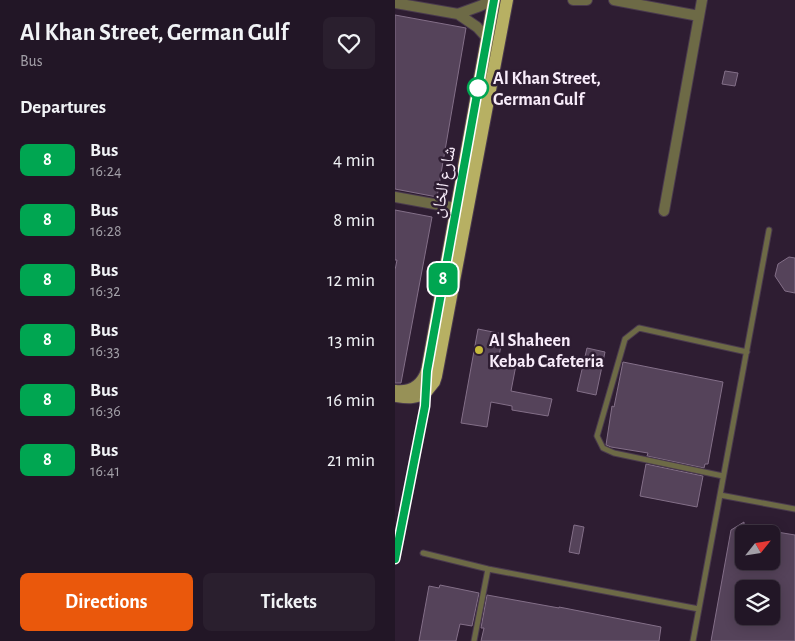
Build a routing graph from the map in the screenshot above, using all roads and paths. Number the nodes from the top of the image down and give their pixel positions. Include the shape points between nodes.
1 (494, 0) edge
2 (507, 0) edge
3 (573, 0) edge
4 (587, 0) edge
5 (614, 0) edge
6 (702, 0) edge
7 (395, 3) edge
8 (458, 14) junction
9 (699, 16) junction
10 (487, 38) junction
11 (395, 197) edge
12 (456, 208) junction
13 (664, 212) dead end
14 (769, 230) dead end
15 (747, 352) junction
16 (427, 371) joint
17 (395, 391) edge
18 (426, 392) joint
19 (395, 396) edge
20 (723, 476) junction
21 (720, 495) junction
22 (795, 509) edge
23 (423, 553) dead end
24 (488, 569) junction
25 (699, 609) junction
26 (474, 641) edge
27 (693, 641) edge

1 - 8 street
1 - 10 main road, شارع الخان
2 - 18 main road, شارع الخان via 436,376
3 - 4 street
5 - 9 street
6 - 9 street
7 - 8 street
8 - 10 street
9 - 13 street
10 - 12 main road, شارع الخان
11 - 12 street
12 - 16 main road, شارع الخان
14 - 15 lane
15 - 20 lane
15 - 20 lane via 639,328 625,339 597,436 603,448 614,453
16 - 17 street via 413,388
18 - 19 street via 409,398
20 - 21 lane
21 - 22 lane
21 - 25 lane
23 - 24 lane
24 - 25 lane
24 - 26 lane
25 - 27 lane

